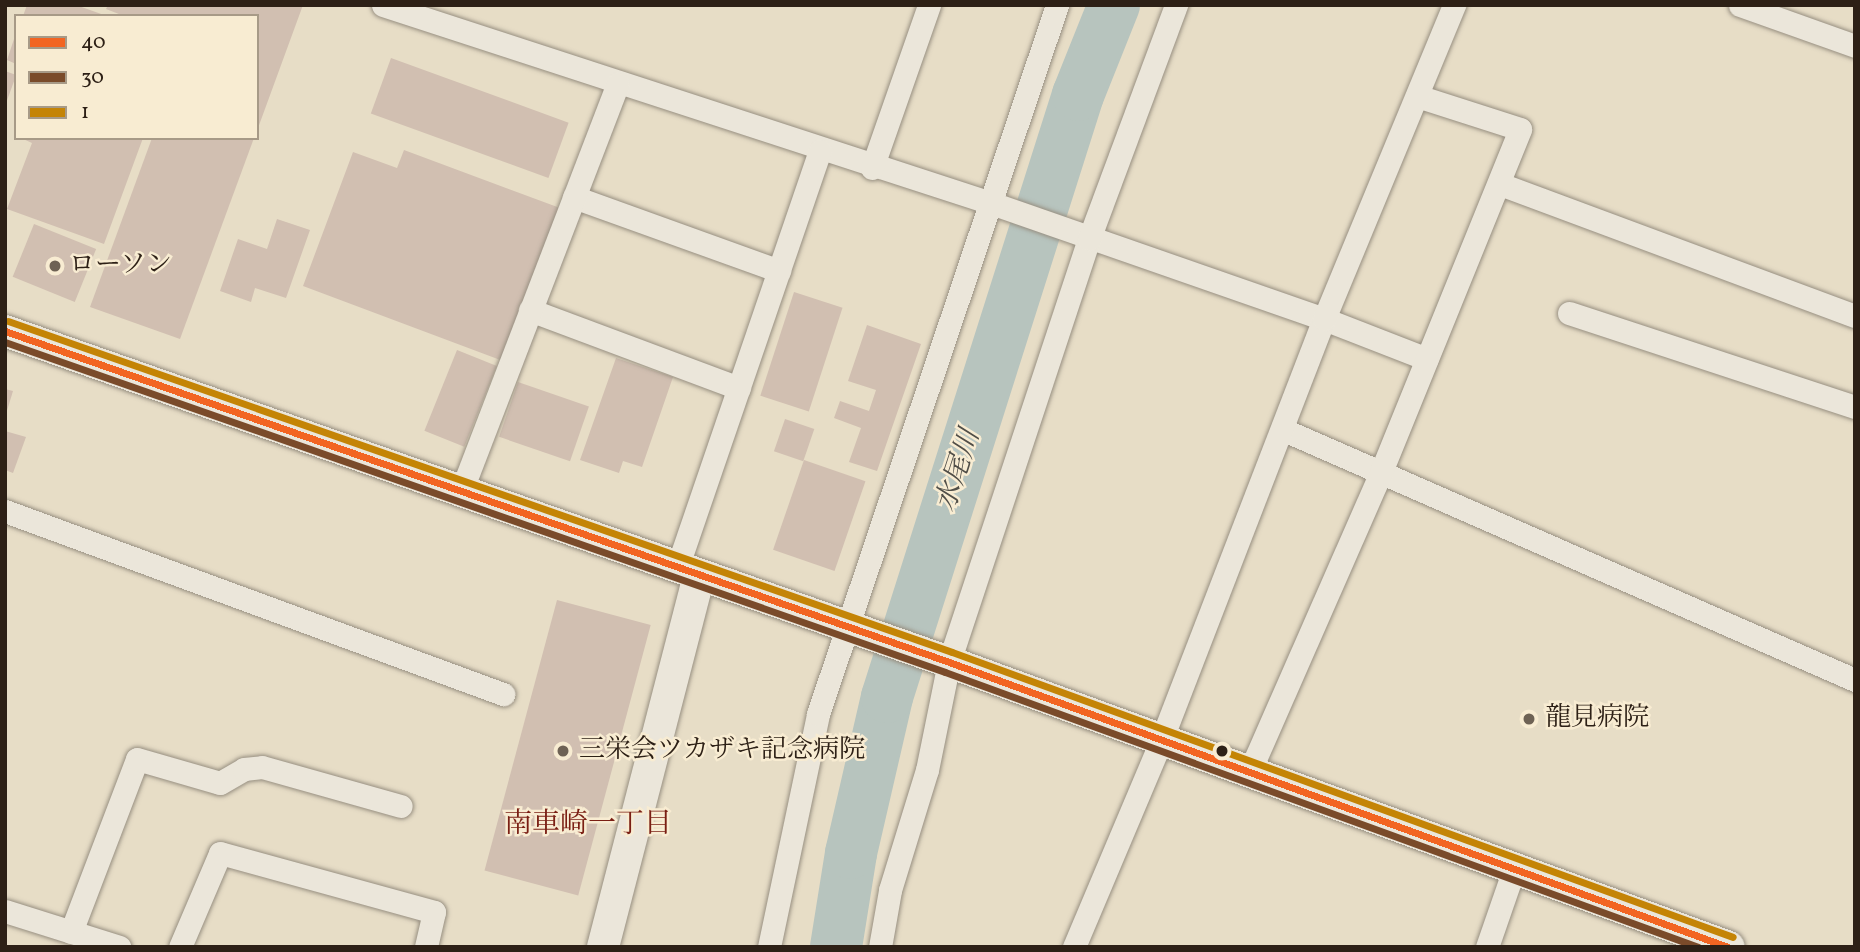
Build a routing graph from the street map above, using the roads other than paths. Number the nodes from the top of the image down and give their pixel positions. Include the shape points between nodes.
1 (383, 5) edge
2 (929, 5) edge
3 (1057, 5) edge
4 (1177, 5) edge
5 (1454, 5) edge
6 (1740, 5) edge
7 (1855, 46) edge
8 (618, 84) junction
9 (1417, 96) junction
10 (820, 151) junction
11 (872, 168) junction
12 (1500, 184) junction
13 (575, 197) junction
14 (990, 203) junction
15 (1089, 239) junction
16 (779, 271) junction
17 (530, 310) junction
18 (1569, 313) dead end
19 (1855, 316) edge
20 (1324, 319) junction
21 (5, 331) edge
22 (1427, 359) junction
23 (739, 388) junction
24 (1855, 407) edge
25 (1284, 430) junction
26 (1381, 472) junction
27 (461, 492) junction
28 (5, 511) edge
29 (688, 571) junction
30 (850, 628) junction
31 (949, 662) junction
32 (1855, 680) edge
33 (503, 694) dead end
34 (1161, 741) junction
35 (1249, 773) junction
36 (401, 806) dead end
37 (1514, 869) junction
38 (5, 911) edge
39 (71, 932) junction
40 (119, 947) edge
41 (180, 947) edge
42 (426, 947) edge
43 (603, 947) edge
44 (769, 947) edge
45 (880, 947) edge
46 (1074, 947) edge
47 (1487, 947) edge
48 (1729, 947) edge

1 - 8 street
2 - 11 street
3 - 14 street
4 - 15 street
5 - 9 street
6 - 7 street
8 - 10 street
8 - 13 street
9 - 12 street via 1520,129
9 - 20 street
10 - 11 street
10 - 16 street
11 - 14 street
12 - 19 street
12 - 22 street
13 - 16 street
13 - 17 street
14 - 15 street
14 - 30 street
15 - 20 street
15 - 31 street
16 - 23 street
17 - 23 street
17 - 27 street
18 - 24 street
20 - 22 street
20 - 25 street
21 - 27 street
22 - 26 street
23 - 29 street
25 - 26 street
25 - 34 street
26 - 32 street
26 - 35 street
27 - 29 street
28 - 33 street
29 - 30 street
29 - 43 street
30 - 31 street
30 - 44 street via 818,715
31 - 34 street
31 - 45 street via 927,770 890,890
34 - 35 street
34 - 46 street
35 - 37 street
36 - 39 street via 262,767 244,769 220,783 137,759
37 - 47 street
37 - 48 street
38 - 39 street
39 - 40 street
41 - 42 street via 220,853 434,912

